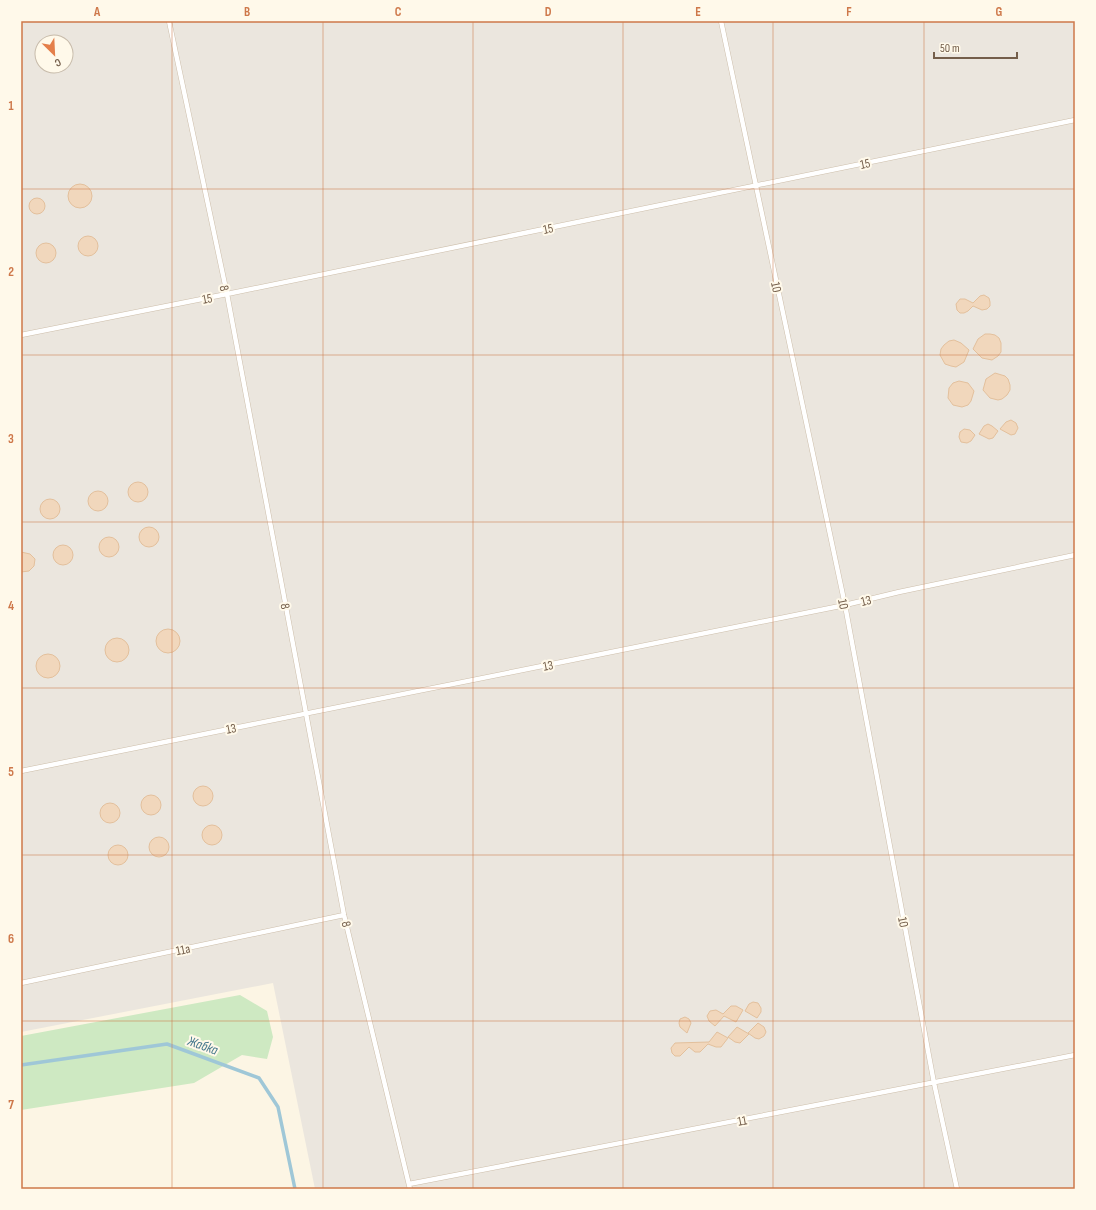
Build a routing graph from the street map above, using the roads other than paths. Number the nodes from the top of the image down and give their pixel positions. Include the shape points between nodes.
1 (169, 21) edge
2 (722, 21) edge
3 (1075, 120) edge
4 (756, 185) junction
5 (227, 294) junction
6 (21, 335) edge
7 (1075, 555) edge
8 (845, 606) junction
9 (306, 713) junction
10 (21, 771) edge
11 (344, 915) junction
12 (21, 983) edge
13 (1075, 1055) edge
14 (934, 1083) junction
15 (409, 1186) edge
16 (957, 1189) edge

1 - 5 lane, 8 / 8
2 - 4 lane, 10 / 10
3 - 4 lane, 15 / 15
4 - 5 lane, 15 / 15
4 - 8 lane, 10 / 10
5 - 6 lane, 15 / 15
5 - 9 lane, 8 / 8
7 - 8 lane, 13 / 13
8 - 9 lane, 13 / 13
8 - 14 lane, 10 / 10
9 - 10 lane, 13 / 13
9 - 11 lane, 8 / 8
11 - 12 lane, 11a / 11a
11 - 15 lane, 8 / 8
13 - 14 lane, 11 / 11
14 - 15 lane, 11 / 11
14 - 16 lane, 10 / 10

